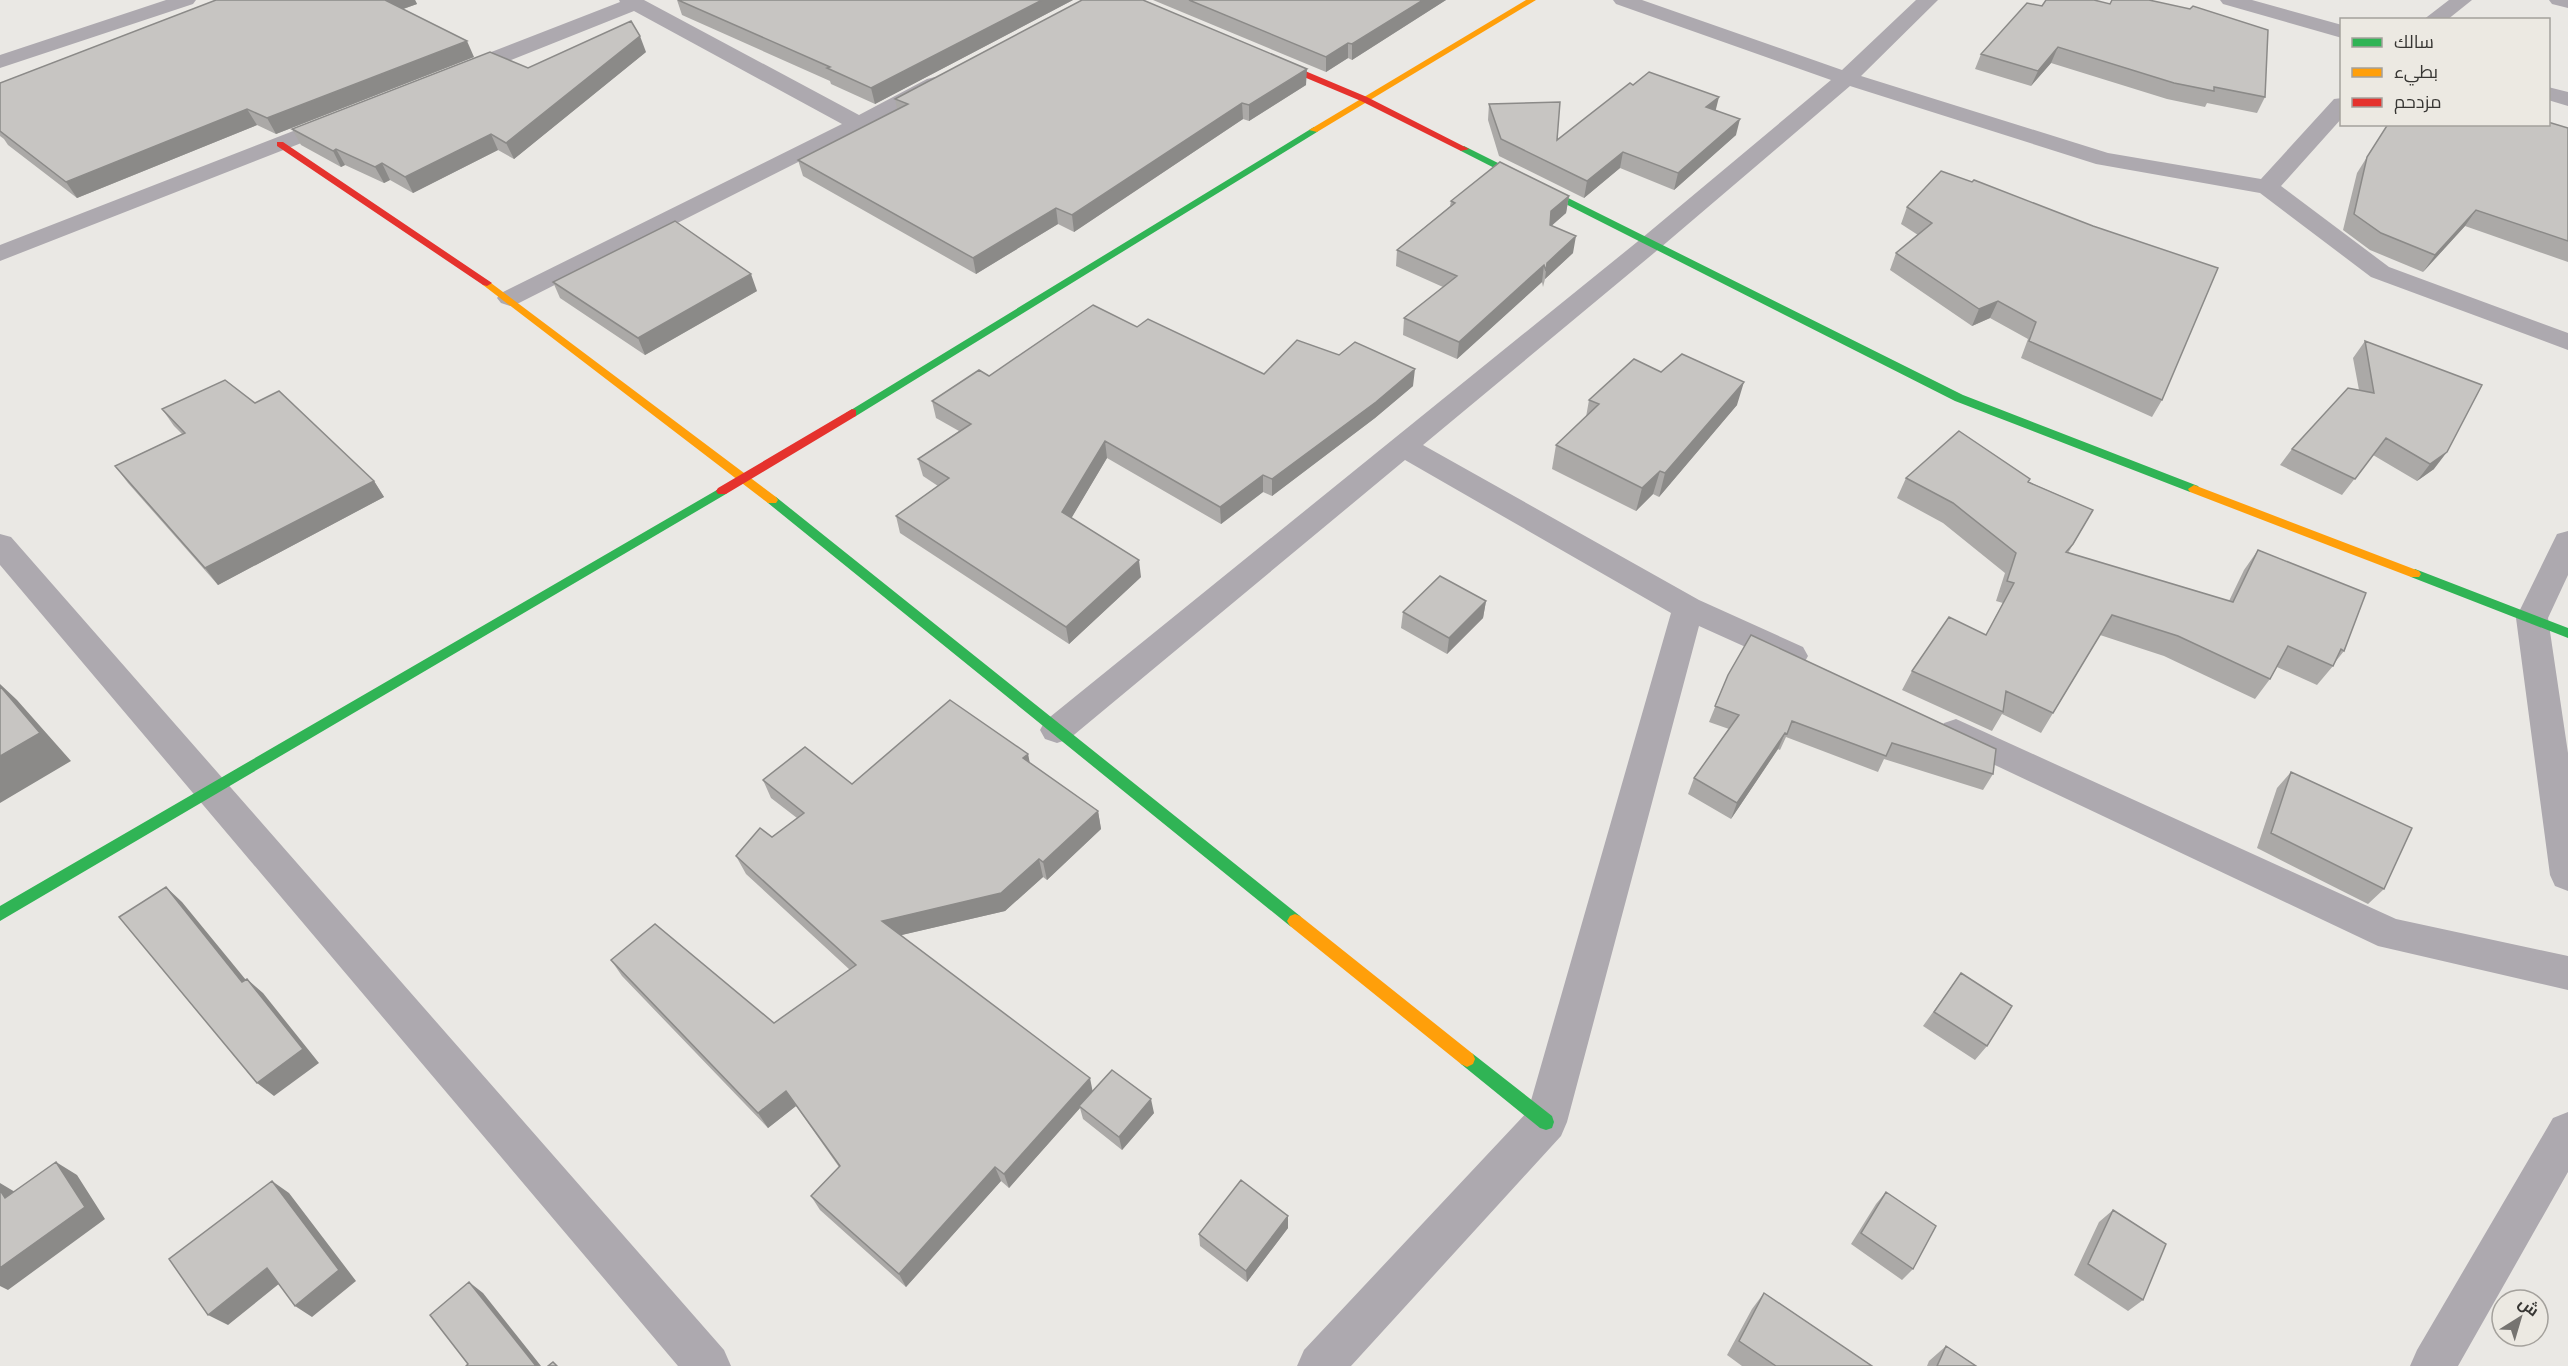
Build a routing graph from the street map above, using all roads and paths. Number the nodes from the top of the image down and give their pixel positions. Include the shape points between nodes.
1 (186, 0) edge
2 (1532, 0) edge
3 (1623, 0) edge
4 (1928, 0) edge
5 (2230, 0) edge
6 (2462, 0) edge
7 (2559, 0) edge
8 (632, 2) edge
9 (2568, 2) edge
10 (2436, 18) edge
11 (2340, 31) edge
12 (1247, 50) edge
13 (0, 62) edge
14 (950, 76) edge
15 (1846, 78) junction
16 (435, 82) edge
17 (2550, 94) edge
18 (1364, 99) junction
19 (2568, 99) edge
20 (2340, 106) edge
21 (357, 113) edge
22 (859, 124) junction
23 (280, 144) junction
24 (2267, 187) junction
25 (1651, 243) junction
26 (0, 254) edge
27 (510, 298) junction
28 (2568, 342) edge
29 (1403, 447) junction
30 (744, 478) junction
31 (2568, 542) edge
32 (0, 545) edge
33 (1688, 608) junction
34 (2532, 618) junction
35 (2568, 633) edge
36 (1818, 668) edge
37 (1926, 718) edge
38 (1057, 730) junction
39 (210, 789) junction
40 (2568, 875) edge
41 (0, 914) edge
42 (2568, 973) edge
43 (1546, 1122) junction
44 (2568, 1132) edge
45 (708, 1366) edge
46 (1320, 1366) edge
47 (2433, 1366) edge

1 - 13 street
2 - 18 street
3 - 15 street
4 - 15 street
5 - 11 street
6 - 10 street
7 - 9 street
8 - 16 street
8 - 22 street
12 - 18 street
14 - 22 street
15 - 24 street via 2104,159
15 - 25 street
17 - 19 street
18 - 25 street
18 - 30 street
20 - 24 street
21 - 23 street
22 - 27 street
23 - 26 street
23 - 27 street
24 - 28 street via 2380,272
25 - 29 street
25 - 34 street via 1959,398
27 - 30 street
29 - 33 street
29 - 38 street
30 - 38 street
30 - 39 street
31 - 34 street
32 - 39 street
33 - 36 street
33 - 43 street
34 - 35 street
34 - 40 street
37 - 42 street via 2391,934
38 - 43 street
39 - 41 street
39 - 45 street
43 - 46 street
44 - 47 street

